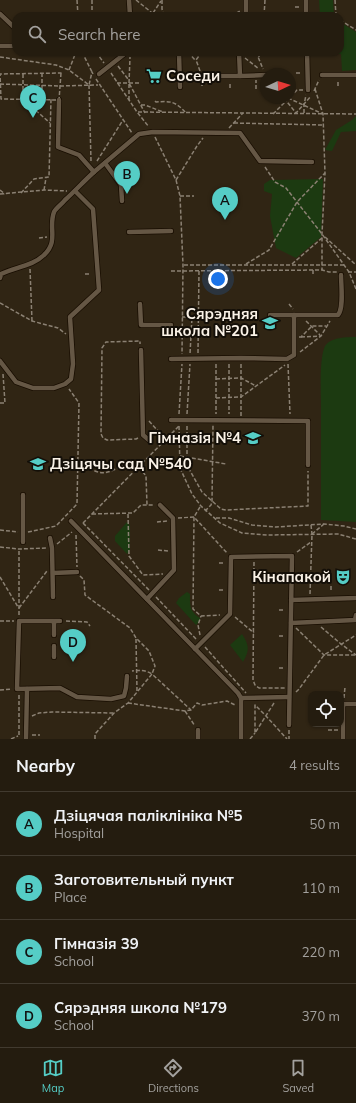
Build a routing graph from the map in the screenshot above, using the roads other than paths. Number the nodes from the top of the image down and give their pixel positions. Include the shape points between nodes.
1 (129, 0) edge
2 (246, 0) edge
3 (306, 0) edge
4 (130, 12) edge
5 (246, 12) edge
6 (306, 12) edge
7 (0, 14) edge
8 (12, 25) edge
9 (0, 46) edge
10 (12, 46) edge
11 (123, 56) edge
12 (179, 56) edge
13 (239, 56) edge
14 (307, 56) edge
15 (99, 74) dead end
16 (322, 75) dead end
17 (356, 75) edge
18 (202, 76) road end
19 (240, 76) junction
20 (260, 76) edge
21 (180, 87) dead end
22 (308, 90) road end
23 (59, 100) dead end
24 (312, 162) dead end
25 (105, 163) junction
26 (93, 171) junction
27 (75, 191) junction
28 (122, 201) dead end
29 (171, 231) dead end
30 (129, 232) dead end
31 (341, 275) road end
32 (0, 278) edge
33 (140, 304) dead end
34 (270, 315) dead end
35 (294, 315) junction
36 (171, 324) dead end
37 (141, 350) road end
38 (171, 359) dead end
39 (0, 361) edge
40 (171, 420) dead end
41 (150, 441) dead end
42 (308, 465) road end
43 (23, 495) dead end
44 (160, 505) road end
45 (71, 521) dead end
46 (50, 538) dead end
47 (23, 542) dead end
48 (53, 572) junction
49 (77, 572) road end
50 (53, 597) dead end
51 (356, 598) edge
52 (147, 599) junction
53 (291, 600) junction
54 (356, 615) edge
55 (60, 621) road end
56 (54, 622) junction
57 (291, 623) junction
58 (54, 635) dead end
59 (54, 646) dead end
60 (195, 648) junction
61 (54, 657) dead end
62 (127, 676) dead end
63 (27, 689) junction
64 (241, 698) junction
65 (289, 698) junction
66 (356, 704) edge
67 (289, 725) road end
68 (198, 730) road end
69 (26, 739) edge
70 (198, 739) edge
71 (240, 739) edge
72 (343, 739) edge

1 - 4 lane
2 - 5 lane
3 - 6 lane
7 - 8 lane
9 - 10 lane
11 - 15 lane
12 - 21 lane
13 - 19 lane
14 - 22 lane
16 - 17 lane
18 - 19 lane
19 - 20 lane
23 - 26 lane via 58,147 79,154
24 - 25 lane via 260,161 240,133 153,132 139,134
25 - 26 lane
25 - 28 lane via 121,185
26 - 27 lane
27 - 32 lane via 54,211 51,246 43,256 30,264 1,274
27 - 39 lane via 93,208 99,290 70,317 73,364 71,379 54,388 33,388 16,382
29 - 30 lane
31 - 35 lane via 341,311 338,314
33 - 36 lane via 141,325
34 - 35 lane
35 - 38 lane via 294,355 287,358
37 - 41 lane via 143,435
40 - 42 lane via 308,421
43 - 47 lane
44 - 52 lane via 173,518 174,570
45 - 52 lane
46 - 48 lane
48 - 49 lane
48 - 50 lane
51 - 53 lane
52 - 60 lane
53 - 57 lane
53 - 60 lane via 292,556 232,557 230,614
54 - 57 lane via 355,620
55 - 56 lane
56 - 58 lane
56 - 63 lane via 19,621 18,689
57 - 65 lane
59 - 61 lane
60 - 64 lane
62 - 63 lane via 124,696 111,699 77,697 60,688
63 - 69 lane
64 - 65 lane
64 - 71 lane
65 - 67 lane
66 - 72 lane via 343,704
68 - 70 lane

